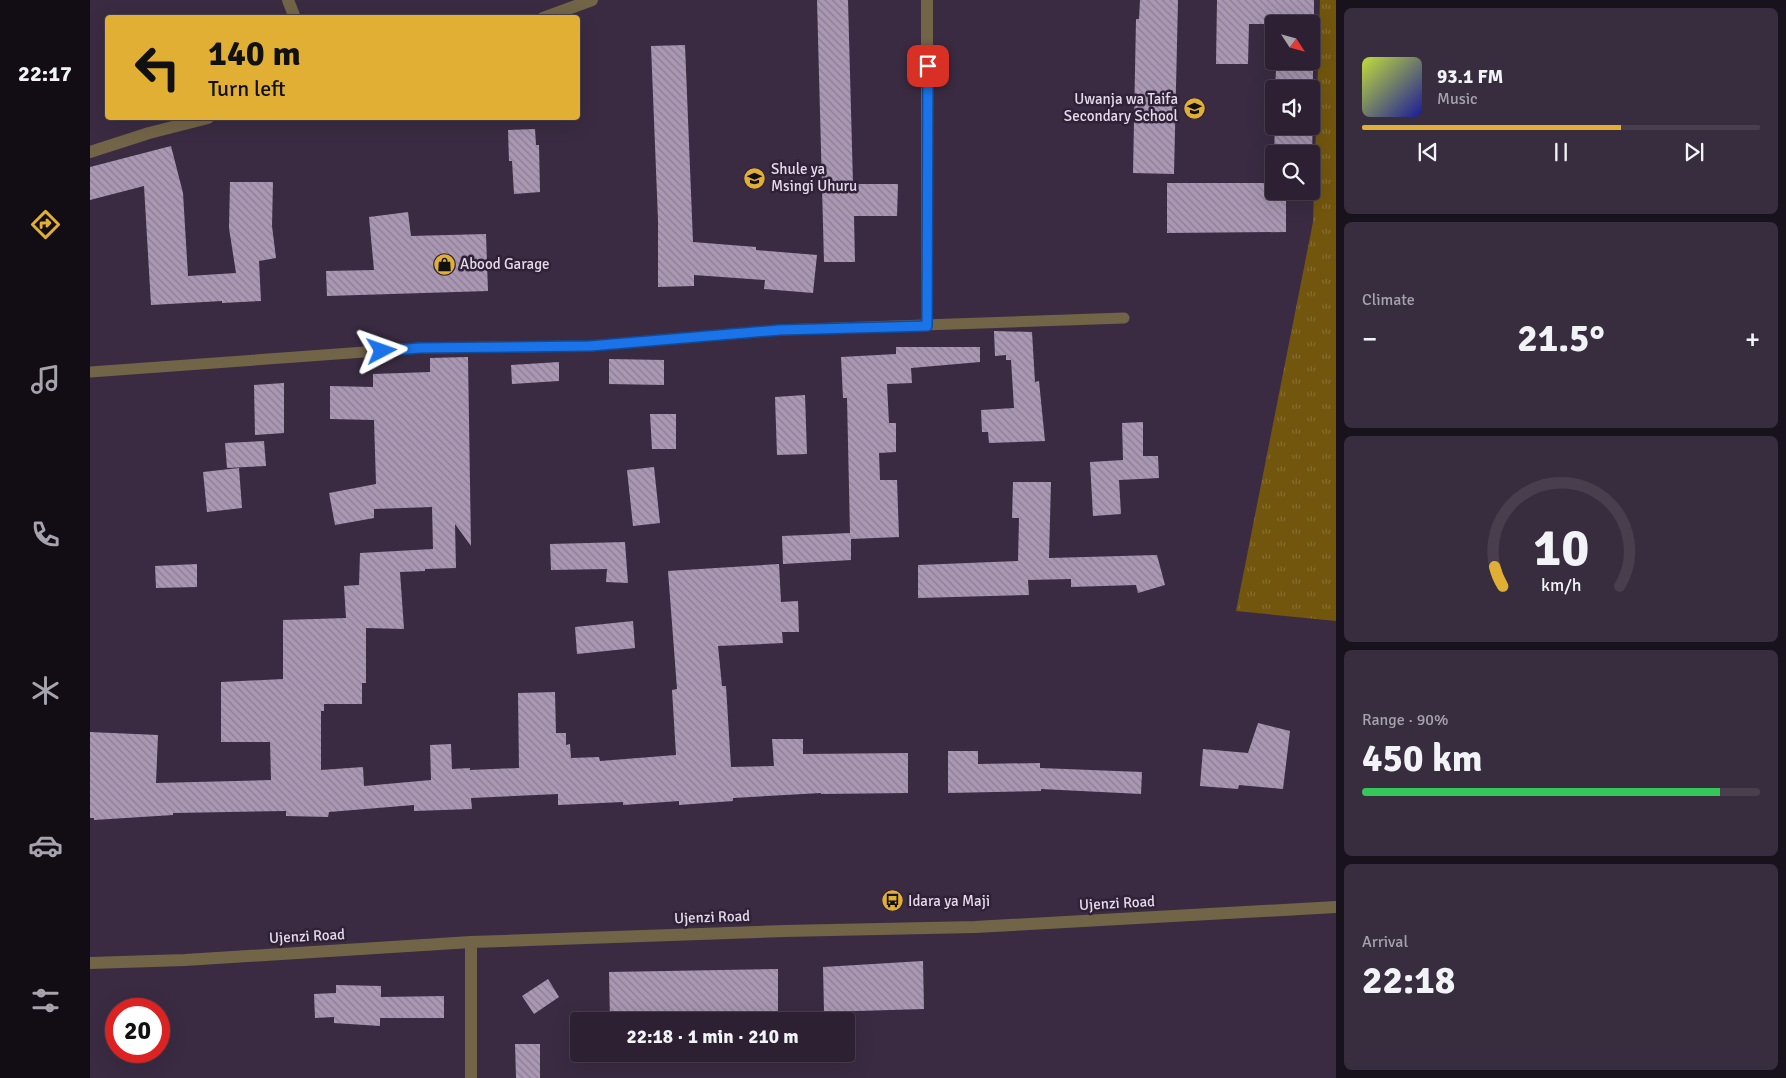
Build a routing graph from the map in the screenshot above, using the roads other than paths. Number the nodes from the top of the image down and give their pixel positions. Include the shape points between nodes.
1 (288, 0) edge
2 (592, 0) edge
3 (927, 0) edge
4 (294, 15) edge
5 (551, 15) edge
6 (200, 120) edge
7 (90, 152) edge
8 (1124, 318) dead end
9 (927, 326) junction
10 (90, 372) edge
11 (1336, 906) edge
12 (471, 942) junction
13 (90, 963) edge
14 (471, 1078) edge

1 - 4 street
2 - 5 street
3 - 9 street
6 - 7 street via 149,132
8 - 9 lane
9 - 10 lane via 780,330 590,346 420,348
11 - 12 street, Ujenzi Road via 975,927
12 - 13 street, Ujenzi Road
12 - 14 street

